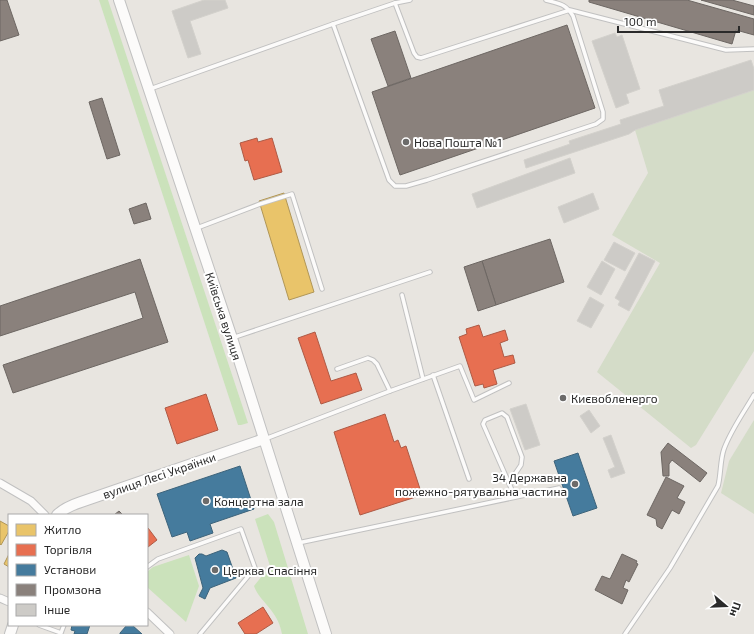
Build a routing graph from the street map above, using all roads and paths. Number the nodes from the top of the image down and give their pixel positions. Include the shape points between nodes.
1 (119, 0) edge
2 (410, 0) edge
3 (546, 0) edge
4 (394, 3) junction
5 (570, 10) junction
6 (332, 24) junction
7 (754, 49) edge
8 (149, 90) junction
9 (195, 229) junction
10 (430, 272) dead end
11 (322, 289) dead end
12 (402, 295) dead end
13 (232, 338) junction
14 (337, 369) dead end
15 (433, 376) junction
16 (422, 379) junction
17 (509, 383) dead end
18 (390, 391) junction
19 (754, 395) edge
20 (264, 439) junction
21 (469, 479) dead end
22 (0, 483) edge
23 (509, 483) junction
24 (559, 488) dead end
25 (515, 497) junction
26 (44, 514) edge
27 (58, 514) edge
28 (297, 543) junction
29 (148, 566) edge
30 (148, 613) edge
31 (42, 626) edge
32 (64, 626) edge
33 (170, 634) edge
34 (200, 634) edge
35 (326, 634) edge
36 (625, 634) edge

1 - 8 main road, Київська вулиця
2 - 4 lane
3 - 5 lane via 564,5
4 - 5 lane via 414,53 416,57 421,58
4 - 6 lane
5 - 6 lane via 604,112 603,119 596,124 406,186 396,186 389,180
5 - 7 lane via 726,50
6 - 8 lane
8 - 9 main road, Київська вулиця
9 - 11 lane via 292,194
9 - 13 main road, Київська вулиця
10 - 13 lane
12 - 16 lane
13 - 20 main road, Київська вулиця
14 - 18 lane via 368,358 373,360
15 - 16 lane
15 - 17 lane via 460,366 474,400
15 - 21 lane
16 - 18 lane
18 - 20 lane
19 - 36 lane via 723,451 718,486 670,568
20 - 27 main road, вулиця Лесі Українки via 76,504
20 - 28 main road, Київська вулиця
22 - 26 street via 31,501
23 - 23 lane via 483,424 485,420 502,413 507,417 522,457 521,465
23 - 25 lane
24 - 25 lane
25 - 28 lane
28 - 35 main road, Київська вулиця
29 - 34 lane via 158,559 241,529 255,568
30 - 33 street
31 - 32 lane via 61,633

